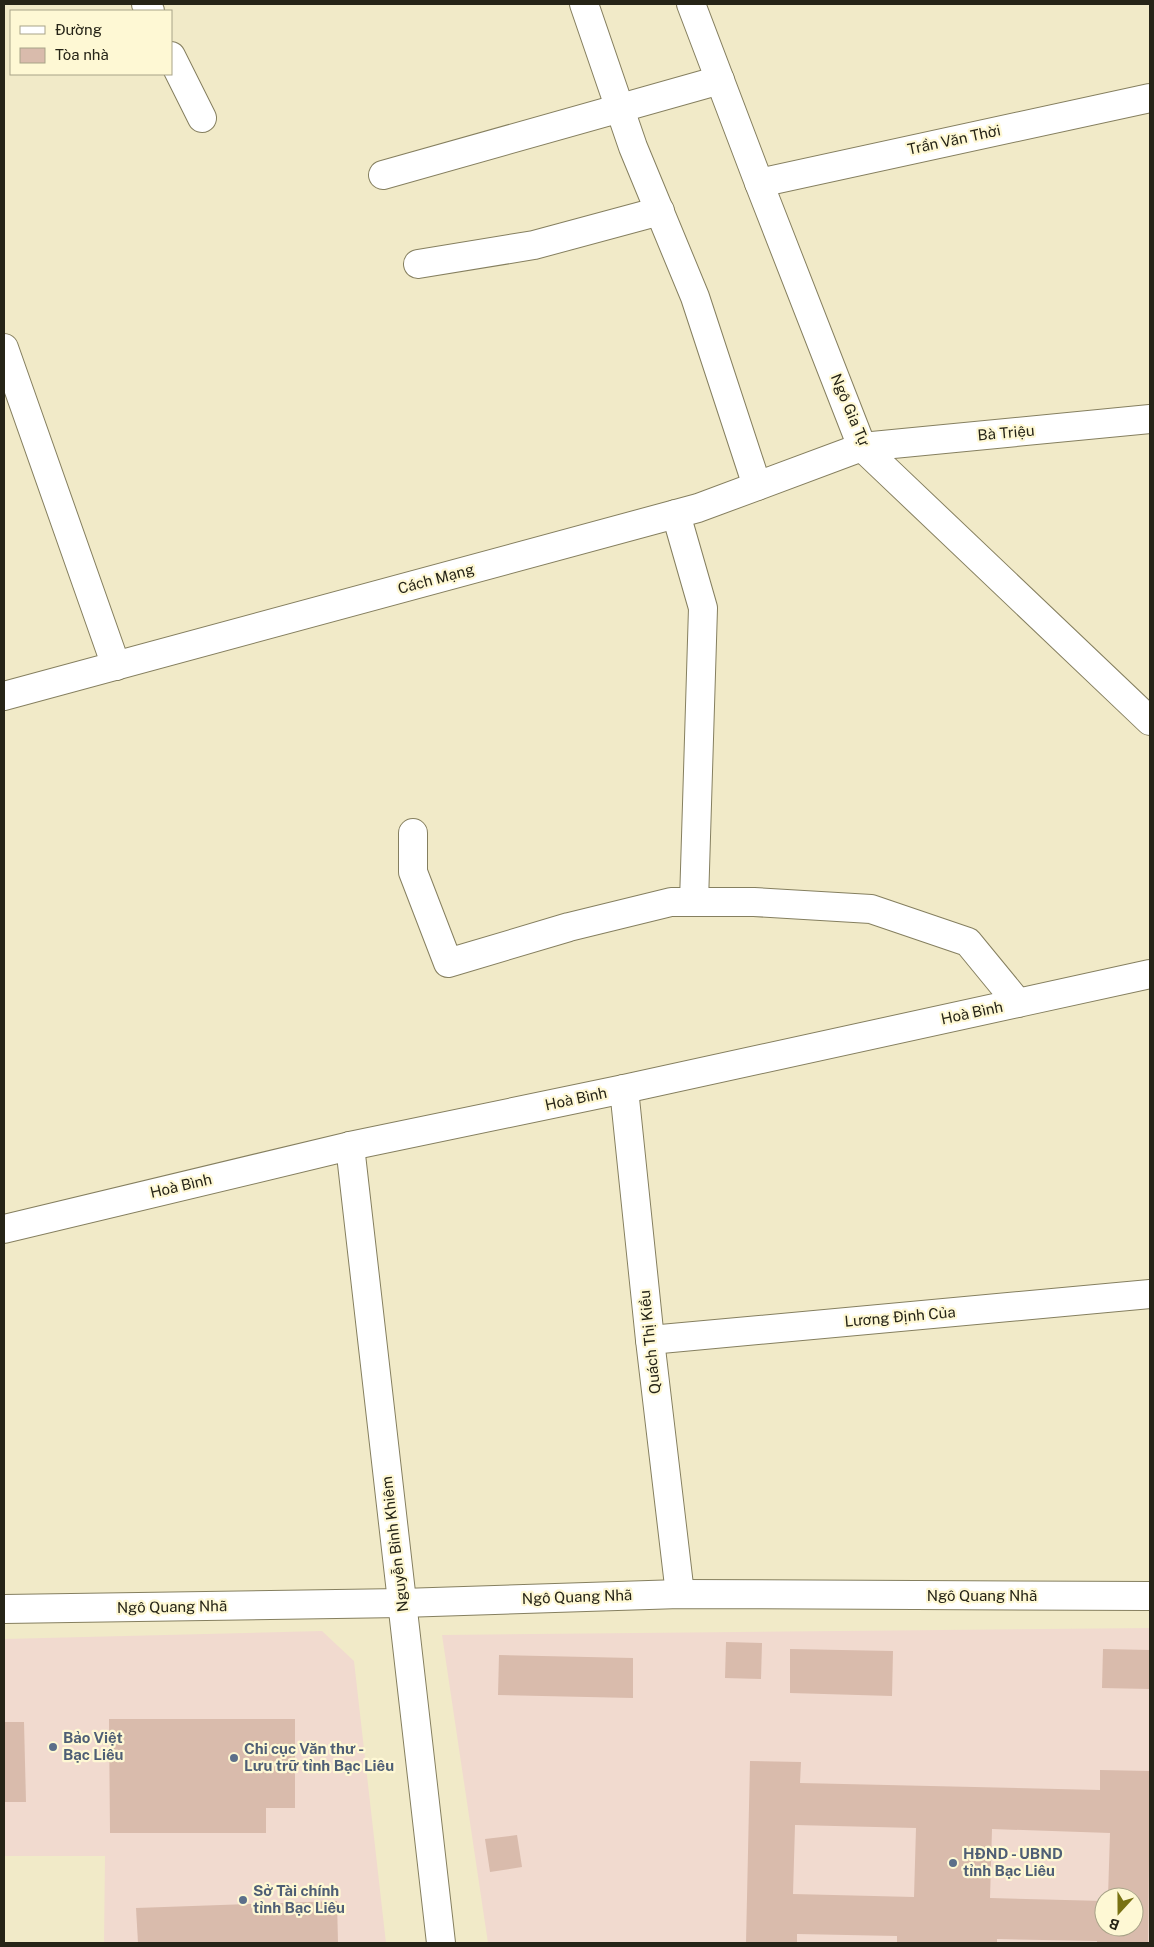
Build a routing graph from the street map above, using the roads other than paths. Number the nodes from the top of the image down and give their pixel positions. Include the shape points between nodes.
1 (584, 4) edge
2 (691, 4) edge
3 (172, 58) edge
4 (720, 80) junction
5 (1150, 98) edge
6 (620, 109) junction
7 (202, 118) dead end
8 (383, 175) dead end
9 (759, 183) junction
10 (660, 211) junction
11 (418, 264) dead end
12 (4, 348) edge
13 (1150, 419) edge
14 (862, 447) junction
15 (757, 486) junction
16 (676, 514) junction
17 (116, 666) junction
18 (4, 696) edge
19 (1150, 721) edge
20 (413, 833) dead end
21 (694, 902) junction
22 (1150, 974) edge
23 (1018, 1003) junction
24 (624, 1089) junction
25 (350, 1146) junction
26 (4, 1229) edge
27 (1150, 1294) edge
28 (650, 1340) junction
29 (680, 1594) junction
30 (1150, 1596) edge
31 (402, 1603) junction
32 (4, 1610) edge
33 (441, 1943) edge

1 - 6 street
2 - 4 street, Ngô Gia Tự
3 - 7 street
4 - 6 street
4 - 9 street, Ngô Gia Tự
5 - 9 street, Trần Văn Thời
6 - 8 street
6 - 10 street
9 - 14 street, Ngô Gia Tự
10 - 11 street via 534,245
10 - 15 street via 695,297
12 - 17 street
13 - 14 street, Bà Triệu
14 - 15 street, Cách Mạng
14 - 19 street, Ngô Gia Tự
15 - 16 street, Cách Mạng
16 - 17 street, Cách Mạng
16 - 21 street via 703,608
17 - 18 street, Cách Mạng
20 - 21 street via 413,872 448,964 569,927 671,902
21 - 23 street via 871,909 968,942
22 - 23 street, Hoà Bình
23 - 24 street, Hoà Bình
24 - 25 street, Hoà Bình
24 - 28 street, Quách Thị Kiều
25 - 26 street, Hoà Bình
25 - 31 street, Nguyễn Bỉnh Khiêm
27 - 28 street, Lương Định Của
28 - 29 street, Quách Thị Kiều
29 - 30 street, Ngô Quang Nhã
29 - 31 street, Ngô Quang Nhã
31 - 32 street, Ngô Quang Nhã
31 - 33 street, Nguyễn Bỉnh Khiêm

